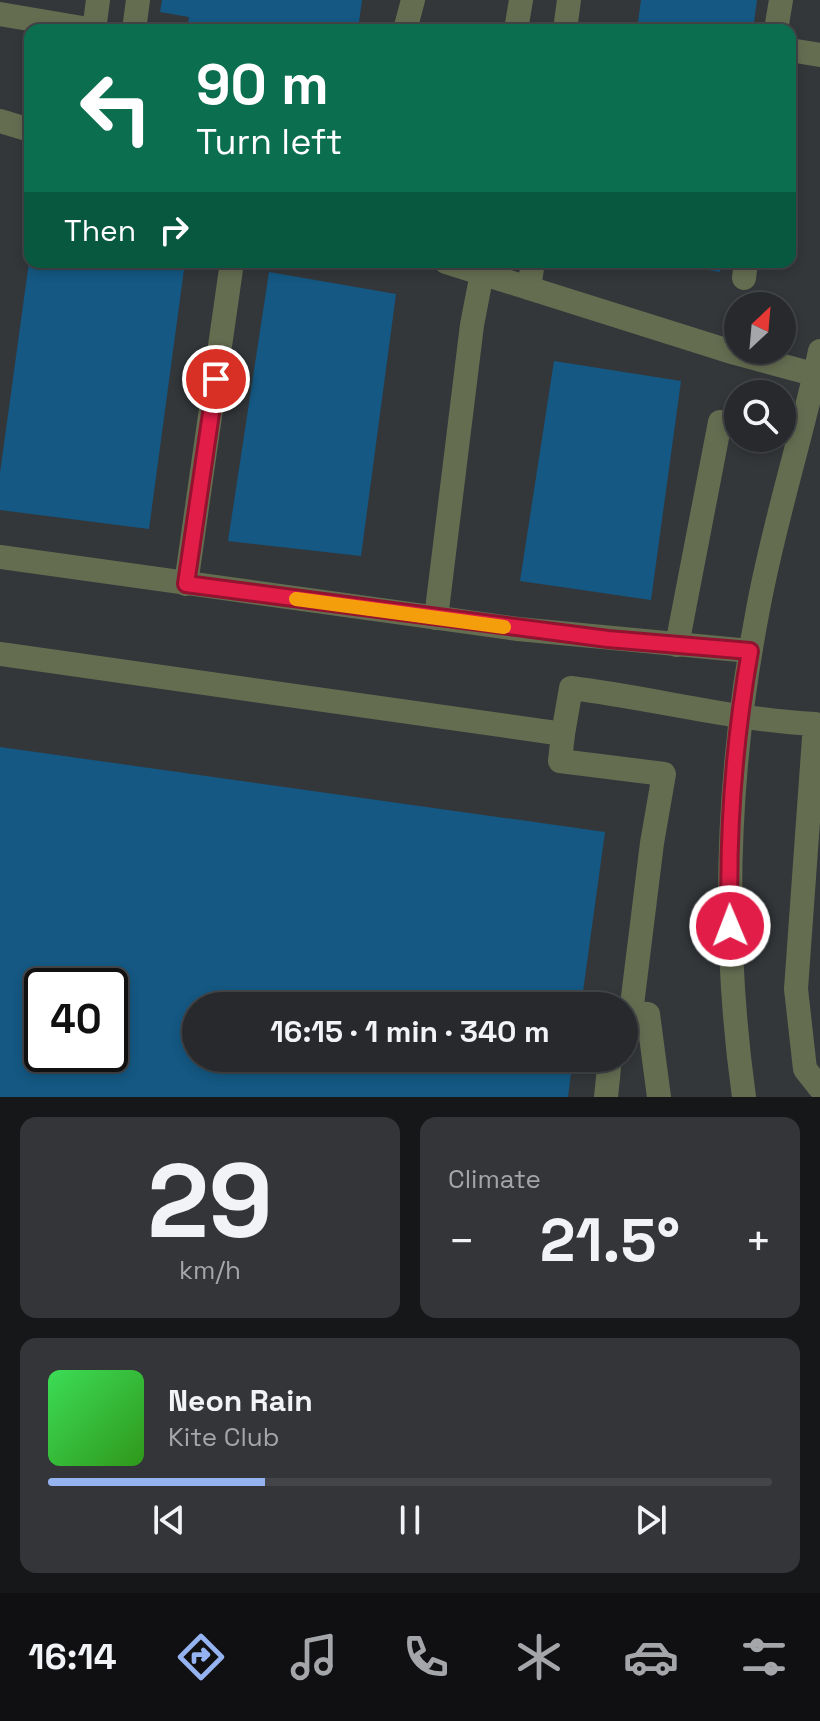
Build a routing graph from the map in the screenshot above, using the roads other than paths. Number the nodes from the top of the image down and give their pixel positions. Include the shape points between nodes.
1 (98, 0) edge
2 (138, 0) edge
3 (521, 0) edge
4 (569, 0) edge
5 (781, 0) edge
6 (0, 14) edge
7 (59, 24) edge
8 (95, 24) edge
9 (135, 24) edge
10 (517, 24) edge
11 (566, 24) edge
12 (777, 24) edge
13 (796, 51) edge
14 (820, 55) edge
15 (0, 121) edge
16 (24, 128) edge
17 (231, 268) edge
18 (466, 268) edge
19 (532, 268) edge
20 (482, 273) junction
21 (529, 288) junction
22 (818, 367) edge
23 (720, 422) dead end
24 (0, 557) edge
25 (186, 584) junction
26 (436, 618) junction
27 (677, 645) junction
28 (750, 651) junction
29 (0, 654) edge
30 (740, 716) junction
31 (818, 718) edge
32 (563, 734) junction
33 (630, 992) edge
34 (638, 1014) edge
35 (815, 1071) edge
36 (609, 1072) edge
37 (606, 1097) edge
38 (659, 1097) edge
39 (744, 1097) edge

1 - 8 street
2 - 9 street
3 - 10 street
4 - 11 street
5 - 12 street
6 - 7 street
13 - 14 street
15 - 16 street
17 - 25 street
18 - 20 street
19 - 21 street
20 - 21 street
20 - 26 street
21 - 22 street via 735,353
22 - 28 street
23 - 27 street
24 - 25 street
25 - 26 street
26 - 27 street
27 - 28 street
28 - 30 street
29 - 32 street
30 - 31 street
30 - 32 street via 571,688
30 - 39 street via 729,897
31 - 35 street via 796,989
32 - 33 street via 560,761 664,774
34 - 38 street via 648,1014
36 - 37 street

